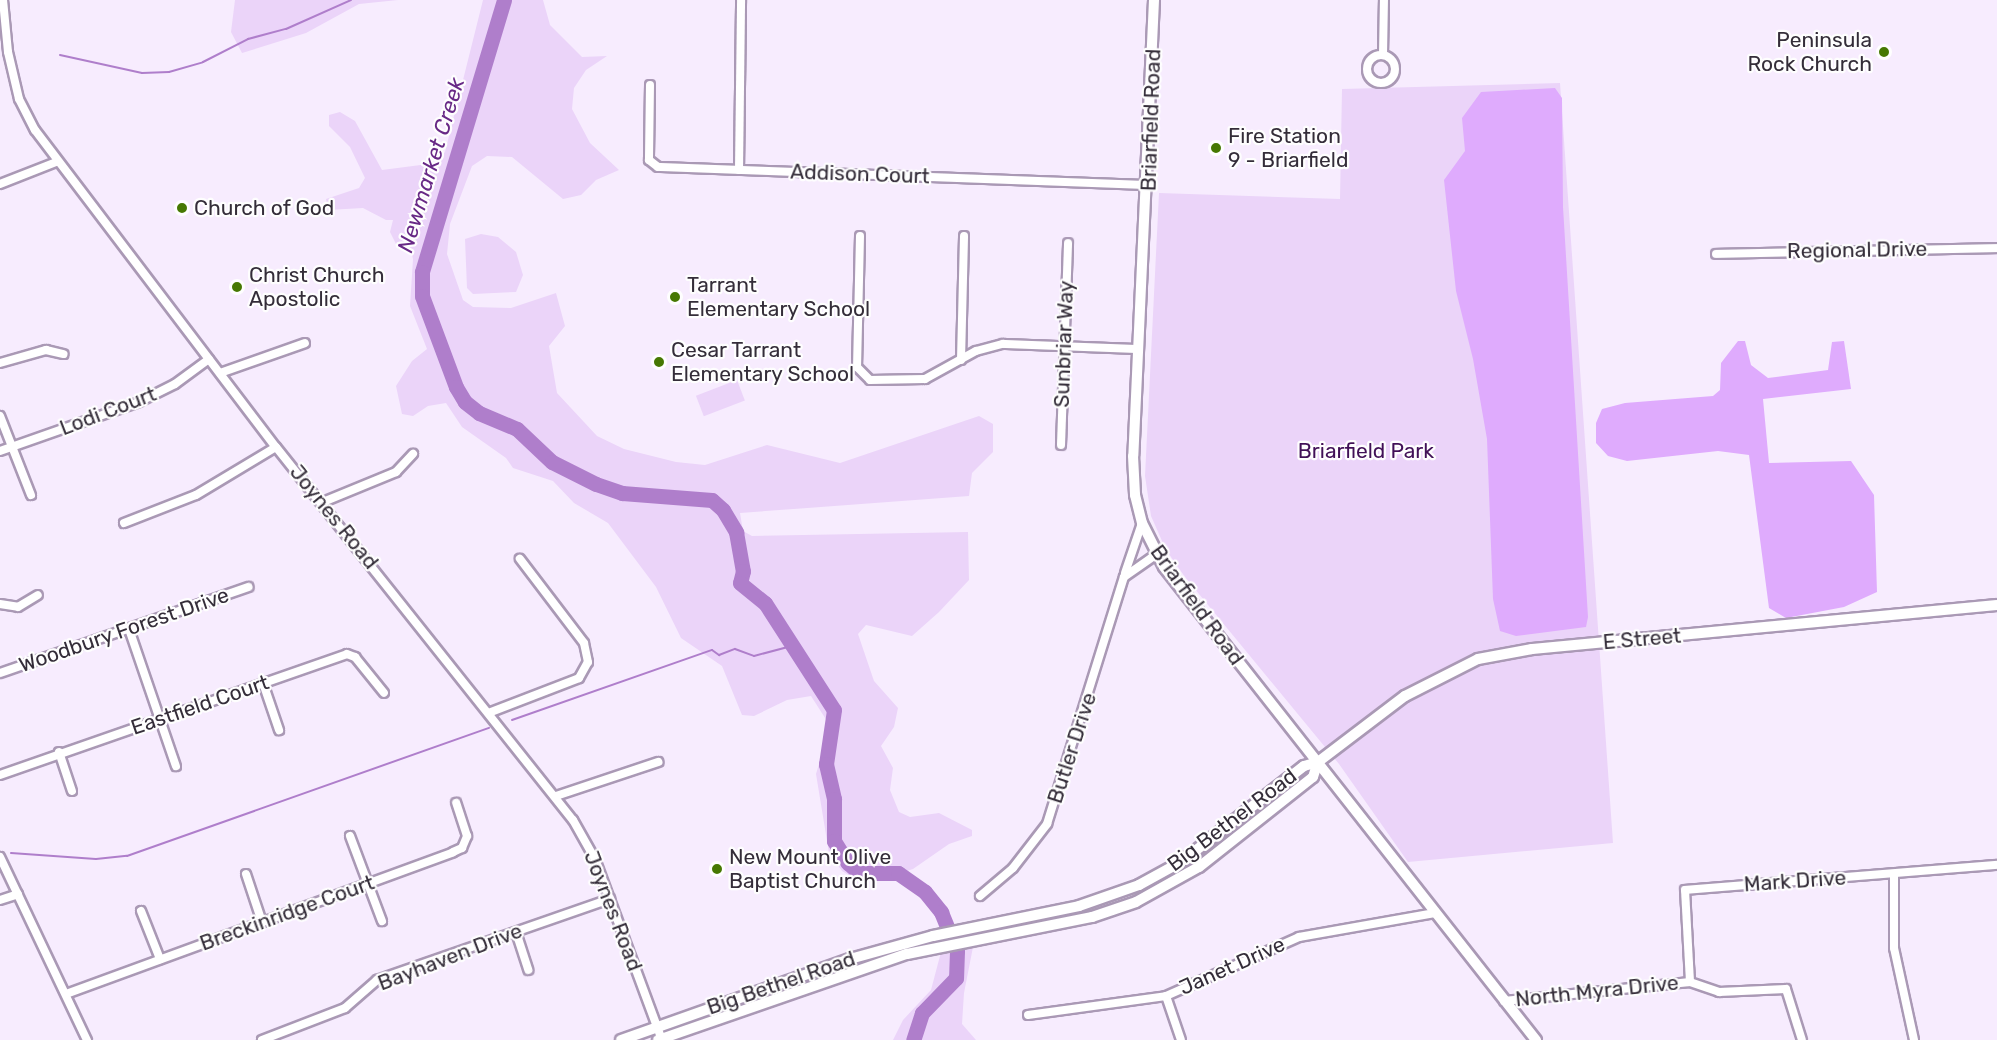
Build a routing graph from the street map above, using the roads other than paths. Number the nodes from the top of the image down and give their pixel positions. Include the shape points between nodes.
1 (3, 0) edge
2 (741, 0) edge
3 (1154, 0) edge
4 (1384, 0) edge
5 (1383, 56) dead end
6 (650, 85) dead end
7 (56, 162) junction
8 (739, 170) junction
9 (0, 184) edge
10 (1149, 185) junction
11 (860, 236) dead end
12 (964, 236) dead end
13 (1068, 243) dead end
14 (1997, 248) edge
15 (1716, 254) dead end
16 (305, 343) dead end
17 (1065, 346) junction
18 (1139, 349) junction
19 (64, 354) dead end
20 (209, 359) junction
21 (961, 360) junction
22 (0, 363) edge
23 (220, 373) junction
24 (0, 416) edge
25 (1060, 445) dead end
26 (12, 447) junction
27 (276, 447) junction
28 (0, 451) edge
29 (413, 454) dead end
30 (31, 495) dead end
31 (323, 502) junction
32 (124, 523) dead end
33 (1142, 523) junction
34 (1156, 555) junction
35 (520, 560) dead end
36 (1124, 577) junction
37 (249, 587) dead end
38 (38, 595) dead end
39 (0, 604) edge
40 (1997, 605) edge
41 (129, 629) junction
42 (0, 673) edge
43 (262, 683) junction
44 (384, 693) dead end
45 (491, 712) junction
46 (161, 720) junction
47 (279, 730) dead end
48 (59, 753) junction
49 (658, 762) dead end
50 (1318, 762) junction
51 (176, 766) dead end
52 (0, 775) edge
53 (72, 791) dead end
54 (556, 796) junction
55 (456, 803) dead end
56 (350, 836) dead end
57 (0, 857) edge
58 (1997, 865) edge
59 (246, 874) dead end
60 (1894, 874) junction
61 (368, 884) junction
62 (18, 894) junction
63 (980, 896) dead end
64 (610, 899) junction
65 (0, 900) edge
66 (141, 911) dead end
67 (1435, 914) junction
68 (382, 921) dead end
69 (262, 922) junction
70 (516, 932) junction
71 (934, 941) junction
72 (160, 959) junction
73 (528, 970) dead end
74 (1690, 982) junction
75 (66, 994) junction
76 (1166, 996) junction
77 (1504, 1001) junction
78 (1028, 1015) dead end
79 (658, 1026) junction
80 (87, 1040) edge
81 (262, 1040) edge
82 (621, 1040) edge
83 (661, 1040) edge
84 (1181, 1040) edge
85 (1536, 1040) edge
86 (1802, 1040) edge
87 (1914, 1040) edge

1 - 7 street, Joynes Road via 8,52 19,99
2 - 8 street
3 - 10 main road, Briarfield Road
4 - 5 street
6 - 8 street, Addison Court via 651,164
7 - 9 street
7 - 20 street, Joynes Road
8 - 10 street, Addison Court
10 - 18 main road, Briarfield Road
11 - 21 street via 859,372 870,380 915,381 937,375
12 - 21 street
13 - 17 street, Sunbriar Way
14 - 15 street, Regional Drive
16 - 23 street
17 - 18 street
17 - 21 street via 990,346
17 - 25 street, Sunbriar Way
18 - 33 main road, Briarfield Road via 1133,465
19 - 22 street via 46,350
20 - 23 street, Joynes Road
20 - 26 street, Lodi Court via 175,384 139,402
23 - 27 street, Joynes Road
24 - 26 street
26 - 28 street, Lodi Court
26 - 30 street
27 - 31 street, Joynes Road
27 - 32 street via 196,495
29 - 31 street via 396,472
31 - 45 street, Joynes Road
33 - 34 main road, Briarfield Road
33 - 36 street, Butler Drive
34 - 36 street
34 - 50 main road, Briarfield Road
35 - 45 street via 584,643 588,662 585,672 573,682
36 - 63 street, Butler Drive via 1047,824 1013,868
37 - 41 street, Woodbury Forest Drive
38 - 39 street via 18,607
40 - 50 main road, E Street via 1488,656 1451,670 1405,696
41 - 42 street, Woodbury Forest Drive
41 - 46 street
43 - 44 street, Eastfield Court via 347,654 355,657
43 - 46 street, Eastfield Court
43 - 47 street
45 - 54 street, Joynes Road
46 - 48 street, Eastfield Court
46 - 51 street
48 - 52 street, Eastfield Court
48 - 53 street
49 - 54 street
50 - 67 main road, Briarfield Road
50 - 71 main road, Big Bethel Road via 1304,766 1181,862 1139,885 1078,906
54 - 64 street, Joynes Road via 589,846
55 - 61 street, Breckinridge Court via 467,836 462,848
56 - 61 street
57 - 62 street
58 - 60 street, Mark Drive
59 - 69 street
60 - 74 street, Mark Drive via 1685,890
60 - 87 street via 1894,948
61 - 68 street
61 - 69 street, Breckinridge Court
62 - 65 street
62 - 75 street
64 - 70 street, Bayhaven Drive
64 - 79 street, Joynes Road
66 - 72 street
67 - 76 street, Janet Drive via 1299,937
67 - 77 main road, Briarfield Road
69 - 72 street, Breckinridge Court
70 - 73 street
70 - 81 street, Bayhaven Drive via 377,980 345,1008
71 - 79 main road, Big Bethel Road via 806,972
71 - 83 main road, Big Bethel Road
72 - 75 street, Breckinridge Court
74 - 77 street, North Myra Drive
74 - 86 street via 1719,992 1786,989
75 - 80 street
76 - 78 street, Janet Drive
76 - 84 street
77 - 85 main road, Briarfield Road
79 - 82 main road, Big Bethel Road
79 - 83 street, Joynes Road

